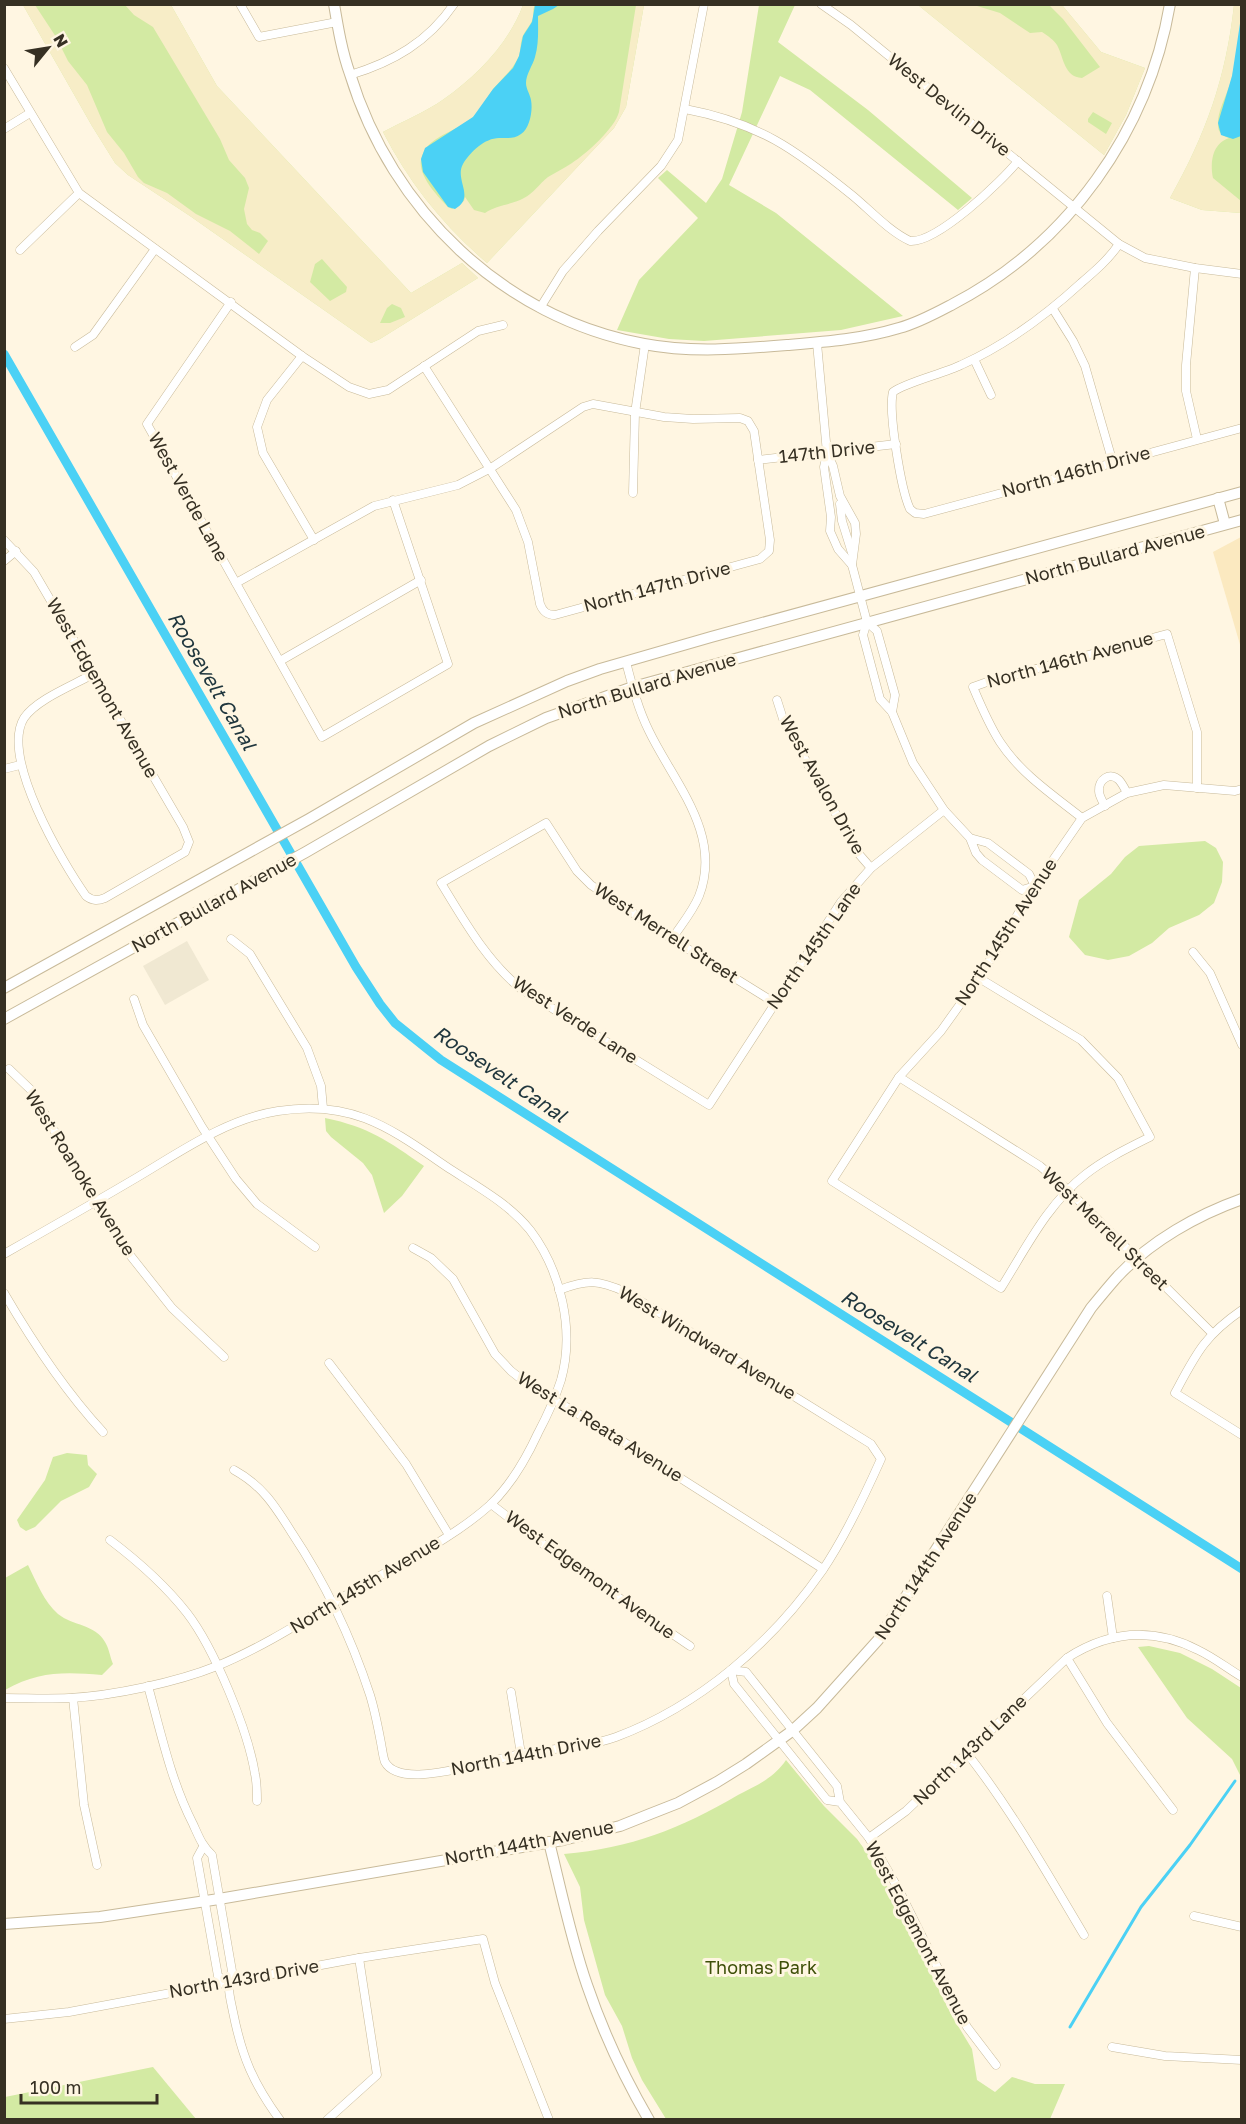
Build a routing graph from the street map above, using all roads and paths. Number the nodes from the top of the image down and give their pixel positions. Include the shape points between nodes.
1 (240, 4) edge
2 (334, 4) edge
3 (454, 4) edge
4 (704, 4) edge
5 (822, 4) edge
6 (1170, 4) edge
7 (337, 22) junction
8 (4, 68) edge
9 (350, 75) junction
10 (685, 109) junction
11 (30, 113) junction
12 (4, 129) edge
13 (1018, 161) junction
14 (79, 193) junction
15 (1075, 208) junction
16 (1119, 244) junction
17 (155, 249) junction
18 (20, 250) dead end
19 (1195, 268) junction
20 (1242, 273) edge
21 (231, 302) junction
22 (540, 308) junction
23 (1053, 309) junction
24 (503, 325) dead end
25 (817, 343) junction
26 (645, 344) junction
27 (75, 347) dead end
28 (302, 356) junction
29 (974, 359) junction
30 (424, 366) junction
31 (991, 395) dead end
32 (635, 413) junction
33 (1242, 428) edge
34 (1197, 439) junction
35 (896, 444) junction
36 (827, 453) junction
37 (758, 460) junction
38 (1113, 462) junction
39 (490, 468) junction
40 (1242, 492) edge
41 (633, 493) dead end
42 (1218, 498) junction
43 (393, 500) junction
44 (1242, 520) edge
45 (1225, 524) junction
46 (4, 540) edge
47 (314, 540) junction
48 (16, 551) junction
49 (4, 561) edge
50 (852, 566) junction
51 (421, 580) junction
52 (236, 583) junction
53 (861, 596) junction
54 (867, 622) junction
55 (280, 661) junction
56 (626, 662) junction
57 (93, 674) junction
58 (633, 687) junction
59 (777, 700) dead end
60 (892, 712) junction
61 (20, 765) junction
62 (4, 769) edge
63 (1197, 788) junction
64 (1242, 789) edge
65 (1127, 793) junction
66 (1105, 806) junction
67 (944, 810) junction
68 (1082, 818) junction
69 (970, 838) junction
70 (871, 868) junction
71 (441, 883) joint
72 (1035, 886) junction
73 (231, 939) dead end
74 (672, 939) junction
75 (1193, 952) dead end
76 (979, 978) junction
77 (4, 988) edge
78 (134, 999) dead end
79 (775, 1003) junction
80 (4, 1020) edge
81 (1242, 1045) edge
82 (9, 1069) dead end
83 (899, 1077) junction
84 (709, 1105) joint
85 (323, 1108) junction
86 (207, 1136) junction
87 (1068, 1190) junction
88 (1242, 1199) edge
89 (95, 1202) junction
90 (315, 1247) dead end
91 (413, 1248) dead end
92 (4, 1254) edge
93 (1137, 1258) junction
94 (559, 1290) junction
95 (4, 1293) edge
96 (1242, 1310) edge
97 (1212, 1333) junction
98 (224, 1357) dead end
99 (328, 1362) dead end
100 (554, 1400) junction
101 (103, 1432) dead end
102 (1242, 1435) edge
103 (879, 1454) joint
104 (234, 1470) dead end
105 (491, 1504) junction
106 (449, 1535) junction
107 (110, 1540) dead end
108 (824, 1569) junction
109 (1107, 1596) dead end
110 (333, 1602) junction
111 (1113, 1638) junction
112 (690, 1646) dead end
113 (1067, 1658) junction
114 (217, 1666) junction
115 (731, 1670) junction
116 (1242, 1677) edge
117 (148, 1686) junction
118 (511, 1692) dead end
119 (4, 1698) edge
120 (73, 1698) junction
121 (792, 1731) junction
122 (780, 1741) junction
123 (966, 1752) junction
124 (521, 1754) junction
125 (257, 1801) dead end
126 (840, 1802) junction
127 (1173, 1810) dead end
128 (869, 1838) junction
129 (549, 1842) junction
130 (203, 1847) junction
131 (97, 1865) dead end
132 (219, 1899) junction
133 (206, 1901) junction
134 (1194, 1916) dead end
135 (4, 1924) edge
136 (1242, 1927) edge
137 (1084, 1935) dead end
138 (228, 1950) junction
139 (214, 1952) junction
140 (359, 1958) junction
141 (227, 1982) junction
142 (4, 2019) edge
143 (1112, 2047) dead end
144 (1242, 2060) edge
145 (996, 2065) dead end
146 (280, 2120) edge
147 (327, 2120) edge
148 (549, 2120) edge
149 (649, 2120) edge

1 - 7 street via 259,37
2 - 7 main road
3 - 9 street via 436,27 407,51
4 - 10 street
5 - 13 street, West Devlin Drive
6 - 15 main road via 1155,65 1131,124 1102,173
7 - 9 main road
8 - 11 street
9 - 22 main road via 379,144 429,217 464,256
10 - 13 street via 735,120 778,140 910,241 935,232 967,210
10 - 22 street via 678,140 661,166 570,263
11 - 12 street
11 - 14 street
13 - 15 street, West Devlin Drive
14 - 17 street
14 - 18 street
15 - 16 street, West Devlin Drive
15 - 25 main road via 990,283 924,319 898,328
16 - 19 street, West Devlin Drive via 1145,258
16 - 23 street
17 - 21 street
17 - 27 street via 93,335
19 - 20 street, West Devlin Drive
19 - 34 street via 1186,391
21 - 28 street
21 - 52 street, West Verde Lane via 147,424
22 - 26 main road via 596,332
23 - 29 street
23 - 38 street via 1085,366
24 - 30 street via 478,331
25 - 26 main road via 706,350
25 - 36 street
26 - 32 street
28 - 30 street via 349,387 369,394 388,390
28 - 47 street via 267,400 257,427 263,453
29 - 31 street
29 - 35 street via 893,392
30 - 39 street
32 - 37 street via 744,419 754,431
32 - 39 street via 588,405
32 - 41 street
33 - 34 street, North 146th Drive
34 - 38 street, North 146th Drive
35 - 36 street, 147th Drive
35 - 38 street, North 146th Drive via 906,498 912,511 924,514
36 - 37 street, 147th Drive
36 - 50 street via 840,496 855,523
36 - 50 street via 824,467 830,531
37 - 39 street, North 147th Drive via 770,540 769,551 760,559 555,615 548,615 539,601 523,526
39 - 43 street via 458,485
40 - 42 main road, North Bullard Avenue
42 - 45 main road
42 - 53 main road, North Bullard Avenue
43 - 47 street via 374,506
43 - 51 street
44 - 45 main road, North Bullard Avenue
45 - 54 main road, North Bullard Avenue
46 - 48 street, West Edgemont Avenue
47 - 52 street
48 - 49 street
48 - 57 street, West Edgemont Avenue via 34,572
50 - 53 street
51 - 55 street
51 - 55 street, West Verde Lane via 448,664 322,737
52 - 55 street, West Verde Lane
53 - 54 street
53 - 56 main road, North Bullard Avenue
54 - 58 main road, North Bullard Avenue
54 - 60 street via 877,631 895,695
54 - 60 street via 863,635 880,699
56 - 58 street
56 - 77 main road, North Bullard Avenue via 567,681 493,714
57 - 61 street via 38,704 23,718 15,741
57 - 61 street, West Edgemont Avenue via 183,827 189,842 185,852 105,898 92,900 42,823
58 - 74 street via 649,731 695,812 705,847 699,896
58 - 80 main road, North Bullard Avenue via 520,730
59 - 70 street, West Avalon Drive via 784,722 858,853
60 - 67 street via 913,763
61 - 62 street
63 - 64 street, North 145th Avenue
63 - 65 street, North 145th Avenue via 1164,785
63 - 68 street, North 146th Avenue via 1197,732 1167,634 973,687 1000,742 1032,779
65 - 66 street, North 145th Avenue
65 - 66 street via 1118,779 1106,777 1099,791
66 - 68 street, North 145th Avenue
67 - 69 street
67 - 70 street, North 145th Lane
68 - 72 street, North 145th Avenue
69 - 72 street via 988,843 1029,874
69 - 72 street via 982,860 1016,886 1022,890
70 - 79 street, North 145th Lane via 841,902
71 - 74 street, West Merrell Street via 546,823 577,872 591,885
71 - 84 street, West Verde Lane via 470,931 503,974 521,989
72 - 76 street, North 145th Avenue
73 - 85 street via 250,954 307,1048 321,1086
74 - 79 street, West Merrell Street
75 - 81 street via 1210,973
76 - 83 street, North 145th Avenue via 941,1031
76 - 87 street via 1081,1040 1118,1078 1150,1137 1107,1160
78 - 86 street via 143,1025
79 - 84 street, North 145th Lane
82 - 89 street, West Roanoke Avenue via 31,1090
83 - 87 street, West Merrell Street via 1010,1145
83 - 87 street, North 145th Avenue via 832,1181 1001,1288 1050,1211
85 - 86 street via 255,1116
85 - 94 street via 352,1113 382,1125 507,1206 548,1256
86 - 89 street
86 - 90 street via 257,1204
87 - 93 street, West Merrell Street
88 - 93 main road, North 144th Avenue via 1183,1226
89 - 92 street
89 - 98 street, West Roanoke Avenue via 157,1290
91 - 100 street, West La Reata Avenue via 431,1258 453,1279 495,1353 511,1371
93 - 97 street, West Merrell Street
93 - 121 main road, North 144th Avenue via 1091,1308 878,1640
94 - 100 street, North 145th Avenue via 566,1335 562,1376
94 - 103 street, West Windward Avenue via 587,1281 604,1282 626,1292 870,1444
95 - 101 street via 49,1363
96 - 97 street
97 - 102 street via 1198,1349 1175,1393
99 - 106 street via 406,1464
100 - 105 street, North 145th Avenue via 516,1473
100 - 108 street, West La Reata Avenue
103 - 108 street, North 144th Drive via 881,1459 864,1497
104 - 110 street via 269,1497
105 - 106 street, North 145th Avenue
105 - 112 street, West Edgemont Avenue via 564,1561
106 - 110 street, North 145th Avenue
107 - 114 street via 158,1580 188,1615
108 - 115 street, North 144th Drive via 769,1634
109 - 111 street
110 - 114 street, North 145th Avenue
110 - 124 street, North 144th Drive via 359,1661 385,1762 396,1772 407,1775 451,1770
111 - 113 street, North 143rd Lane via 1095,1642
111 - 116 street, North 143rd Lane via 1141,1635 1179,1641
113 - 123 street, North 143rd Lane
113 - 127 street via 1107,1723
114 - 117 street, North 145th Avenue
114 - 125 street via 241,1721 255,1774
115 - 121 street, West Edgemont Avenue via 746,1672
115 - 122 street, West Edgemont Avenue via 734,1684
115 - 124 street, North 144th Drive via 674,1708 615,1737
117 - 120 street, North 145th Avenue
117 - 130 street via 172,1776
118 - 124 street
119 - 120 street, North 145th Avenue
120 - 131 street via 84,1805
121 - 122 main road, North 144th Avenue
121 - 126 street, West Edgemont Avenue via 837,1786
122 - 126 street, West Edgemont Avenue via 827,1800
122 - 129 main road, North 144th Avenue via 678,1803 620,1826
123 - 128 street, North 143rd Lane via 906,1811
123 - 137 street via 996,1791
126 - 128 street, West Edgemont Avenue
128 - 145 street, West Edgemont Avenue via 967,2027
129 - 132 main road, North 144th Avenue
129 - 149 main road via 587,1985
130 - 132 street via 213,1855
130 - 133 street via 197,1858
132 - 133 main road, North 144th Avenue
132 - 138 street
133 - 135 main road, North 144th Avenue via 100,1917
133 - 139 street
134 - 136 street
138 - 139 street
138 - 141 street via 231,1971
139 - 141 street via 218,1976
140 - 141 street, North 143rd Drive
140 - 147 street via 377,2075
140 - 148 street, North 143rd Drive via 483,1939 495,1983
141 - 142 street, North 143rd Drive via 69,2012
141 - 146 street via 239,2044 248,2068
143 - 144 street via 1165,2056

